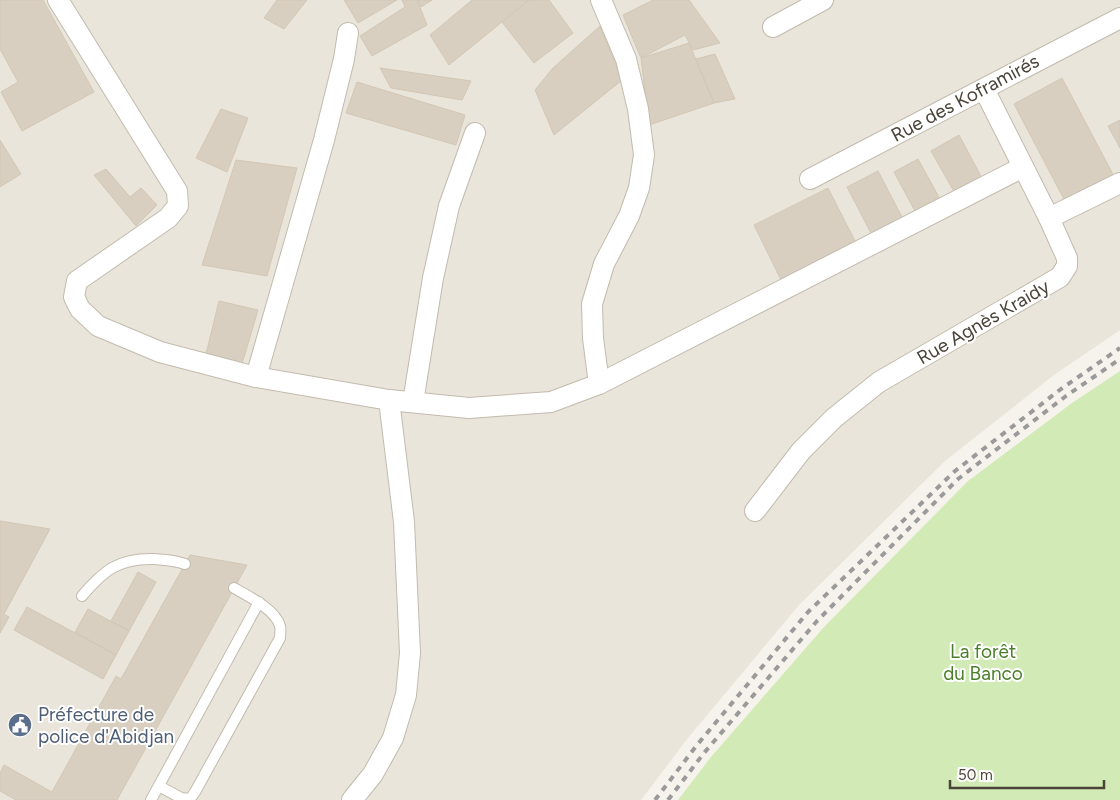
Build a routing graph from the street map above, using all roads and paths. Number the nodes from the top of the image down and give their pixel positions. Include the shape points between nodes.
1 (58, 0) edge
2 (600, 0) edge
3 (823, 0) edge
4 (1120, 18) edge
5 (773, 27) dead end
6 (348, 33) dead end
7 (984, 89) junction
8 (475, 133) dead end
9 (1024, 167) junction
10 (810, 179) dead end
11 (1120, 183) edge
12 (1049, 218) junction
13 (256, 377) junction
14 (599, 384) junction
15 (389, 400) junction
16 (413, 402) junction
17 (755, 511) dead end
18 (185, 564) dead end
19 (234, 588) dead end
20 (82, 596) dead end
21 (259, 602) junction
22 (159, 786) junction
23 (151, 800) edge
24 (352, 800) edge

1 - 13 street via 177,191 178,206 168,218 77,280 74,297 80,309 98,326 160,352
2 - 14 street via 626,59 638,109 644,155 639,188 629,216 604,264 592,304
3 - 5 street
4 - 7 street, Rue des Koframirés
6 - 13 street via 324,140
7 - 9 street, Rue Agnès Kraidy
7 - 10 street, Rue des Koframirés
8 - 16 street via 449,206 433,278
9 - 12 street, Rue Agnès Kraidy
9 - 14 street
11 - 12 street
12 - 17 street, Rue Agnès Kraidy via 1067,258 1067,266 1060,277 879,382 834,418 801,451
13 - 15 street
14 - 16 street via 551,402 469,408
15 - 16 street
15 - 24 street via 404,522 410,653 406,695 393,738 373,774
18 - 20 lane via 176,560 126,562 110,568
19 - 21 lane
21 - 22 lane
21 - 22 lane via 272,613 280,626 280,638 190,799 181,798
22 - 23 lane

